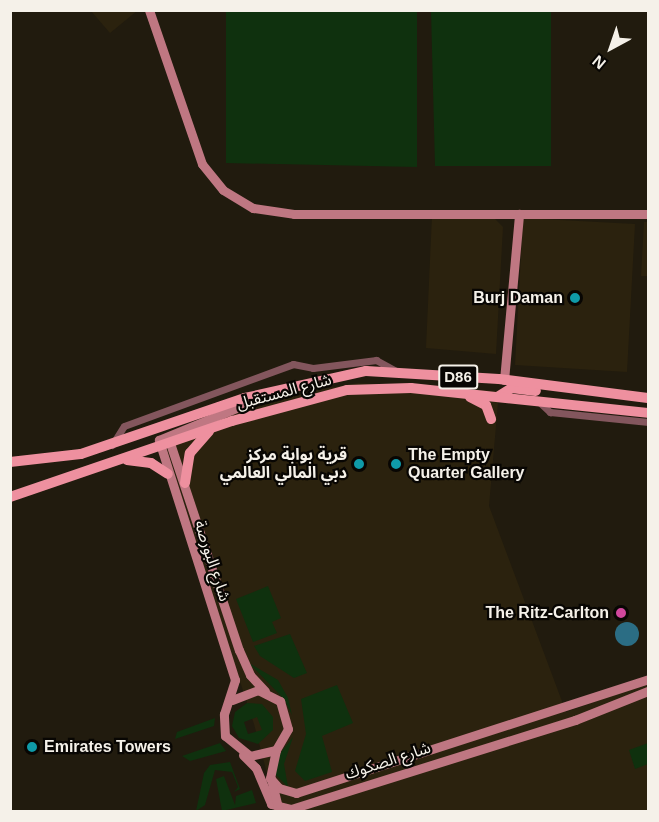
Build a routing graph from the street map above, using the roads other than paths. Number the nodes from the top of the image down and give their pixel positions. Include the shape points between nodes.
1 (149, 10) edge
2 (519, 214) junction
3 (648, 214) edge
4 (396, 370) junction
5 (504, 380) junction
6 (574, 389) junction
7 (462, 393) junction
8 (499, 396) junction
9 (648, 398) edge
10 (299, 400) junction
11 (537, 400) junction
12 (318, 405) dead end
13 (648, 413) edge
14 (491, 419) dead end
15 (648, 422) edge
16 (215, 427) junction
17 (163, 437) junction
18 (112, 445) junction
19 (117, 461) junction
20 (10, 462) edge
21 (168, 474) junction
22 (185, 483) junction
23 (10, 497) edge
24 (648, 679) edge
25 (648, 691) edge
26 (267, 692) junction
27 (596, 697) junction
28 (232, 700) junction
29 (540, 714) junction
30 (589, 715) junction
31 (519, 736) junction
32 (276, 750) junction
33 (242, 753) junction
34 (270, 778) junction
35 (294, 809) edge
36 (279, 810) edge

1 - 2 street via 202,164 237,201 294,214
2 - 3 street
2 - 5 street
4 - 5 main road, شارع المستقبل / D86
4 - 17 main road, شارع المستقبل / D86 via 337,376 270,394
4 - 18 street via 376,360 313,368 293,364 124,426
5 - 6 main road, شارع المستقبل / D86
6 - 8 main road via 557,394 512,388
6 - 9 main road, شارع المستقبل / D86
7 - 8 main road, شارع المستقبل / D86
7 - 10 main road, شارع المستقبل / D86 via 380,388
7 - 14 main road via 486,405
8 - 11 main road, شارع المستقبل / D86
10 - 12 main road
10 - 16 main road, شارع المستقبل / D86
11 - 13 main road, شارع المستقبل / D86
11 - 15 street via 550,412
16 - 17 main road, شارع المستقبل / D86
16 - 22 main road via 190,453
17 - 18 main road, شارع المستقبل / D86
17 - 19 main road, شارع المستقبل / D86
17 - 21 street, شارع البورصة
17 - 22 street, شارع البورصة
18 - 20 main road, شارع المستقبل / D86 via 66,458
19 - 21 main road via 147,461
19 - 23 main road, شارع المستقبل / D86
21 - 28 street, شارع البورصة via 234,675
22 - 26 street, شارع البورصة via 244,665
24 - 27 street, شارع الصكوك
25 - 30 street, شارع الصكوك
26 - 28 street via 248,691
26 - 32 street via 279,700 289,721
27 - 29 street, شارع الصكوك
27 - 30 street via 575,708
28 - 33 street via 224,714 224,731
29 - 31 street via 562,717
29 - 34 street, شارع الصكوك via 302,792 284,791
30 - 31 street, شارع الصكوك
31 - 35 street, شارع الصكوك
32 - 33 street via 259,756
32 - 34 street
33 - 36 street
34 - 36 street
35 - 36 street, شارع الصكوك

